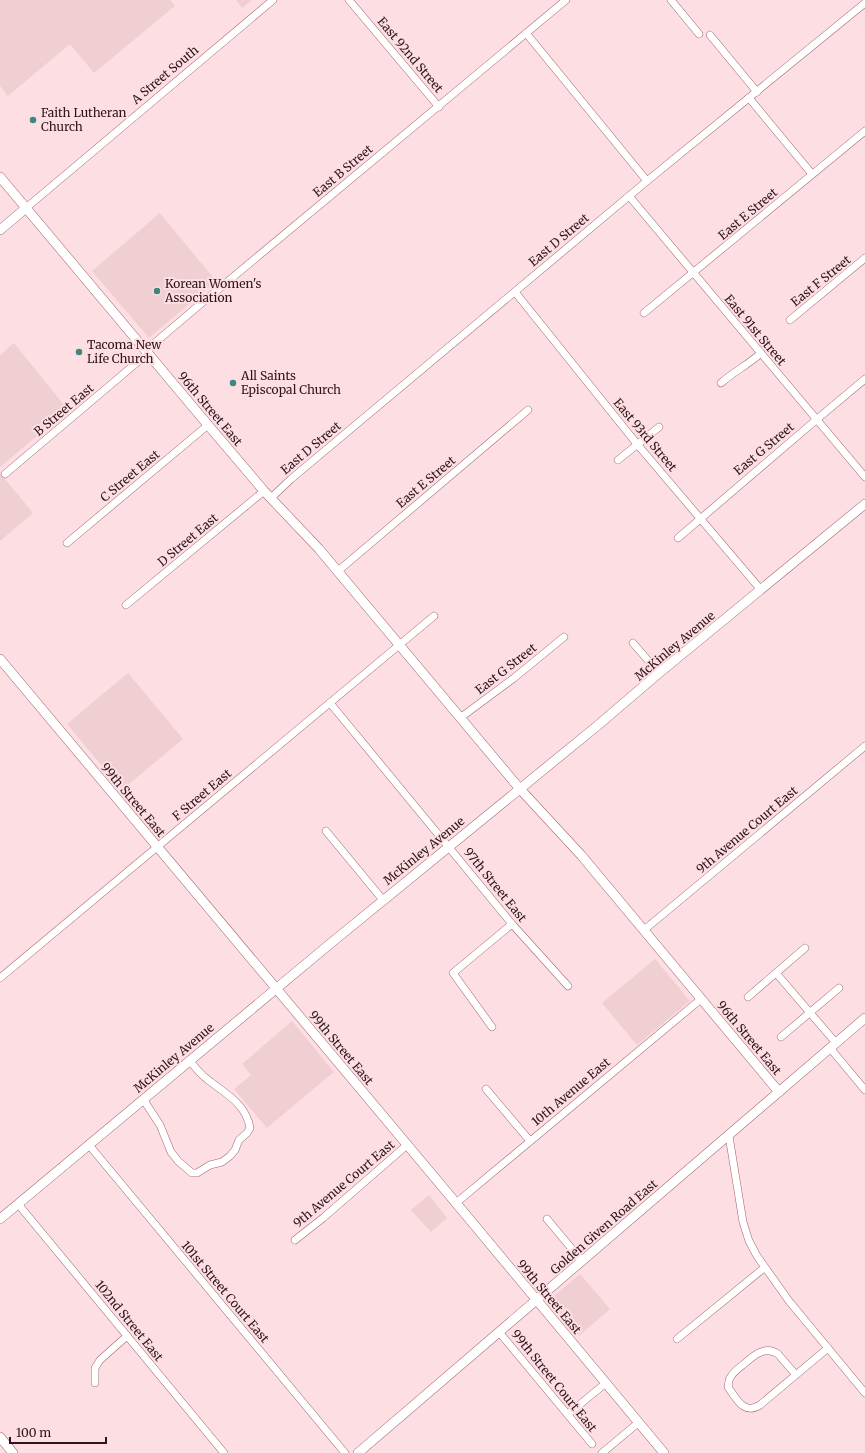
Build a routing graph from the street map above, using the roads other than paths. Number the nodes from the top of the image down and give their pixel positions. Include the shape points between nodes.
1 (273, 0) edge
2 (349, 0) edge
3 (566, 0) edge
4 (671, 0) edge
5 (865, 1) edge
6 (526, 33) junction
7 (699, 34) dead end
8 (710, 35) dead end
9 (757, 92) junction
10 (749, 98) junction
11 (439, 107) junction
12 (865, 131) edge
13 (812, 174) junction
14 (0, 177) edge
15 (647, 181) junction
16 (629, 196) junction
17 (26, 208) junction
18 (0, 230) edge
19 (865, 258) edge
20 (694, 273) junction
21 (515, 292) junction
22 (644, 314) dead end
23 (790, 320) dead end
24 (760, 353) junction
25 (147, 354) junction
26 (137, 362) joint
27 (865, 379) edge
28 (720, 383) dead end
29 (528, 410) dead end
30 (816, 420) junction
31 (208, 425) junction
32 (659, 427) dead end
33 (637, 444) junction
34 (618, 460) dead end
35 (5, 474) dead end
36 (865, 477) edge
37 (268, 495) junction
38 (865, 504) edge
39 (700, 518) junction
40 (678, 538) dead end
41 (67, 543) dead end
42 (338, 571) junction
43 (761, 590) junction
44 (126, 605) dead end
45 (434, 616) dead end
46 (564, 637) dead end
47 (633, 643) dead end
48 (400, 645) junction
49 (0, 659) edge
50 (659, 673) junction
51 (330, 703) junction
52 (460, 718) junction
53 (865, 746) edge
54 (520, 789) junction
55 (326, 831) dead end
56 (449, 846) junction
57 (157, 847) junction
58 (383, 900) junction
59 (512, 924) junction
60 (644, 930) junction
61 (805, 948) dead end
62 (776, 973) junction
63 (0, 978) edge
64 (568, 986) dead end
65 (839, 988) dead end
66 (275, 989) junction
67 (748, 997) dead end
68 (701, 999) junction
69 (810, 1012) junction
70 (865, 1018) edge
71 (492, 1027) dead end
72 (781, 1037) dead end
73 (833, 1045) junction
74 (189, 1060) junction
75 (486, 1089) dead end
76 (865, 1090) edge
77 (779, 1092) junction
78 (143, 1099) junction
79 (729, 1136) junction
80 (530, 1141) junction
81 (89, 1145) junction
82 (407, 1145) junction
83 (456, 1203) junction
84 (18, 1204) junction
85 (0, 1219) edge
86 (547, 1219) dead end
87 (295, 1240) dead end
88 (582, 1261) junction
89 (764, 1268) junction
90 (536, 1300) junction
91 (500, 1332) junction
92 (127, 1336) junction
93 (677, 1339) dead end
94 (828, 1348) junction
95 (796, 1375) junction
96 (95, 1383) dead end
97 (606, 1383) junction
98 (865, 1392) edge
99 (568, 1414) junction
100 (638, 1422) junction
101 (0, 1437) edge
102 (592, 1444) dead end
103 (13, 1453) edge
104 (224, 1453) edge
105 (345, 1453) edge
106 (358, 1453) edge
107 (602, 1453) edge
108 (664, 1453) edge

1 - 17 street, A Street South
2 - 11 street, East 92nd Street
3 - 6 street, East B Street
4 - 7 street
5 - 9 street, East D Street
6 - 11 street, East B Street
6 - 15 street
8 - 9 street
9 - 10 street, East D Street
10 - 13 street
10 - 15 street, East D Street
11 - 25 street, East B Street via 197,307 151,346
12 - 13 street, East E Street
13 - 20 street, East E Street
14 - 17 street, 96th Street East
15 - 16 street, East D Street
16 - 20 street, East 91st Street
16 - 21 street, East D Street
17 - 18 street, A Street South
17 - 25 street, 96th Street East
19 - 23 street, East F Street
20 - 22 street, East E Street
20 - 24 street, East 91st Street
21 - 33 street, East 93rd Street
21 - 37 street, East D Street via 291,479
24 - 28 street
24 - 30 street, East 91st Street
25 - 26 street, East B Street
25 - 31 street, 96th Street East
26 - 35 street, B Street East
27 - 30 street, East G Street
29 - 42 street, East E Street
30 - 36 street, East 91st Street
30 - 39 street, East G Street
31 - 37 street, 96th Street East
31 - 41 street, C Street East
32 - 33 street
33 - 34 street
33 - 39 street, East 93rd Street
37 - 42 street, 96th Street East
37 - 44 street, D Street East
38 - 43 street, McKinley Avenue
39 - 40 street, East G Street
39 - 43 street, East 93rd Street
42 - 48 street, 96th Street East
43 - 50 street, McKinley Avenue
45 - 48 street
46 - 52 street, East G Street
47 - 50 street
48 - 51 street, F Street East
48 - 52 street, 96th Street East
49 - 57 street, 99th Street East
50 - 54 street, McKinley Avenue
51 - 56 street, 97th Street East
51 - 57 street, F Street East
52 - 54 street, 96th Street East
53 - 60 street, 9th Avenue Court East
54 - 56 street, McKinley Avenue
54 - 60 street, 96th Street East via 581,855
55 - 58 street
56 - 58 street, McKinley Avenue
56 - 59 street, 97th Street East
57 - 63 street, F Street East
57 - 66 street, 99th Street East
58 - 66 street, McKinley Avenue
59 - 64 street, 97th Street East
59 - 71 street via 453,973
60 - 68 street, 96th Street East
61 - 62 street
62 - 67 street
62 - 69 street
65 - 69 street
66 - 74 street, McKinley Avenue
66 - 82 street, 99th Street East
68 - 77 street, 96th Street East
68 - 80 street, 10th Avenue East
69 - 72 street
69 - 73 street
70 - 73 street, Golden Given Road East
73 - 76 street
73 - 77 street, Golden Given Road East
74 - 78 street, McKinley Avenue
74 - 78 street via 205,1078 233,1098 246,1115 250,1128 230,1156 222,1162 192,1173 171,1152 160,1124
75 - 80 street
77 - 79 street, Golden Given Road East
78 - 81 street, McKinley Avenue
79 - 88 street, Golden Given Road East
79 - 89 street via 743,1222 749,1241
80 - 83 street, 10th Avenue East
81 - 84 street, McKinley Avenue
81 - 105 street, 101st Street Court East
82 - 83 street, 99th Street East
82 - 87 street, 9th Avenue Court East
83 - 90 street, 99th Street East
84 - 85 street, McKinley Avenue
84 - 92 street, 102nd Street East
86 - 88 street
88 - 90 street, Golden Given Road East
89 - 93 street
89 - 94 street
90 - 91 street, Golden Given Road East
90 - 97 street, 99th Street East
91 - 99 street, 99th Street Court East
91 - 106 street, Golden Given Road East
92 - 96 street via 100,1360 95,1368
92 - 104 street, 102nd Street East
94 - 95 street
94 - 98 street
95 - 95 street via 753,1409 742,1406 728,1387 733,1373 757,1353 764,1351 778,1354
97 - 99 street
97 - 100 street, 99th Street East
99 - 102 street, 99th Street Court East
100 - 107 street
100 - 108 street, 99th Street East
101 - 103 street

